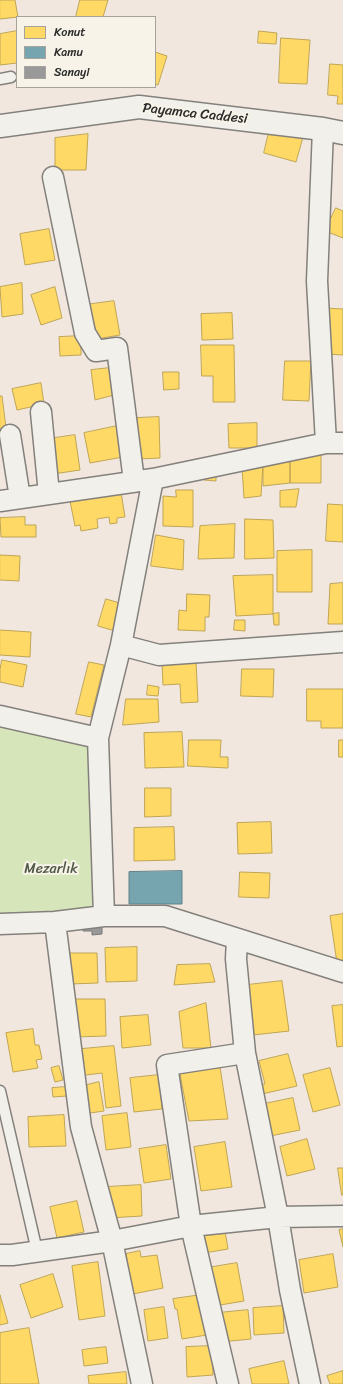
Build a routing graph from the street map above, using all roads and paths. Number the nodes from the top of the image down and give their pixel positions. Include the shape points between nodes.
1 (11, 77) dead end
2 (0, 79) edge
3 (0, 126) edge
4 (333, 131) edge
5 (54, 177) dead end
6 (41, 412) dead end
7 (10, 435) dead end
8 (335, 443) edge
9 (144, 480) junction
10 (49, 494) junction
11 (20, 498) junction
12 (0, 501) edge
13 (343, 642) edge
14 (121, 645) junction
15 (0, 716) edge
16 (98, 738) junction
17 (104, 916) junction
18 (55, 922) junction
19 (0, 924) edge
20 (237, 939) junction
21 (343, 972) edge
22 (245, 1053) junction
23 (0, 1091) edge
24 (343, 1216) edge
25 (278, 1217) junction
26 (191, 1226) junction
27 (112, 1241) junction
28 (37, 1251) junction
29 (0, 1255) edge
30 (142, 1384) edge
31 (228, 1384) edge
32 (310, 1384) edge

1 - 2 lane
3 - 4 street, Payamca Caddesi via 139,107
4 - 8 street via 317,281
5 - 9 street via 85,333 96,351 117,348
6 - 10 street
7 - 11 street
8 - 9 street
9 - 10 street
9 - 14 street
10 - 11 street
11 - 12 street
13 - 14 street via 159,655
14 - 16 street
15 - 16 street
16 - 17 street
17 - 18 street
17 - 20 street via 165,916
18 - 19 street
18 - 27 street via 81,1127
20 - 21 street
20 - 22 street via 236,958
22 - 25 street
22 - 26 street via 168,1064
23 - 28 lane
24 - 25 street
25 - 26 street
25 - 32 street
26 - 27 street
26 - 31 street
27 - 28 street
27 - 30 street
28 - 29 street

